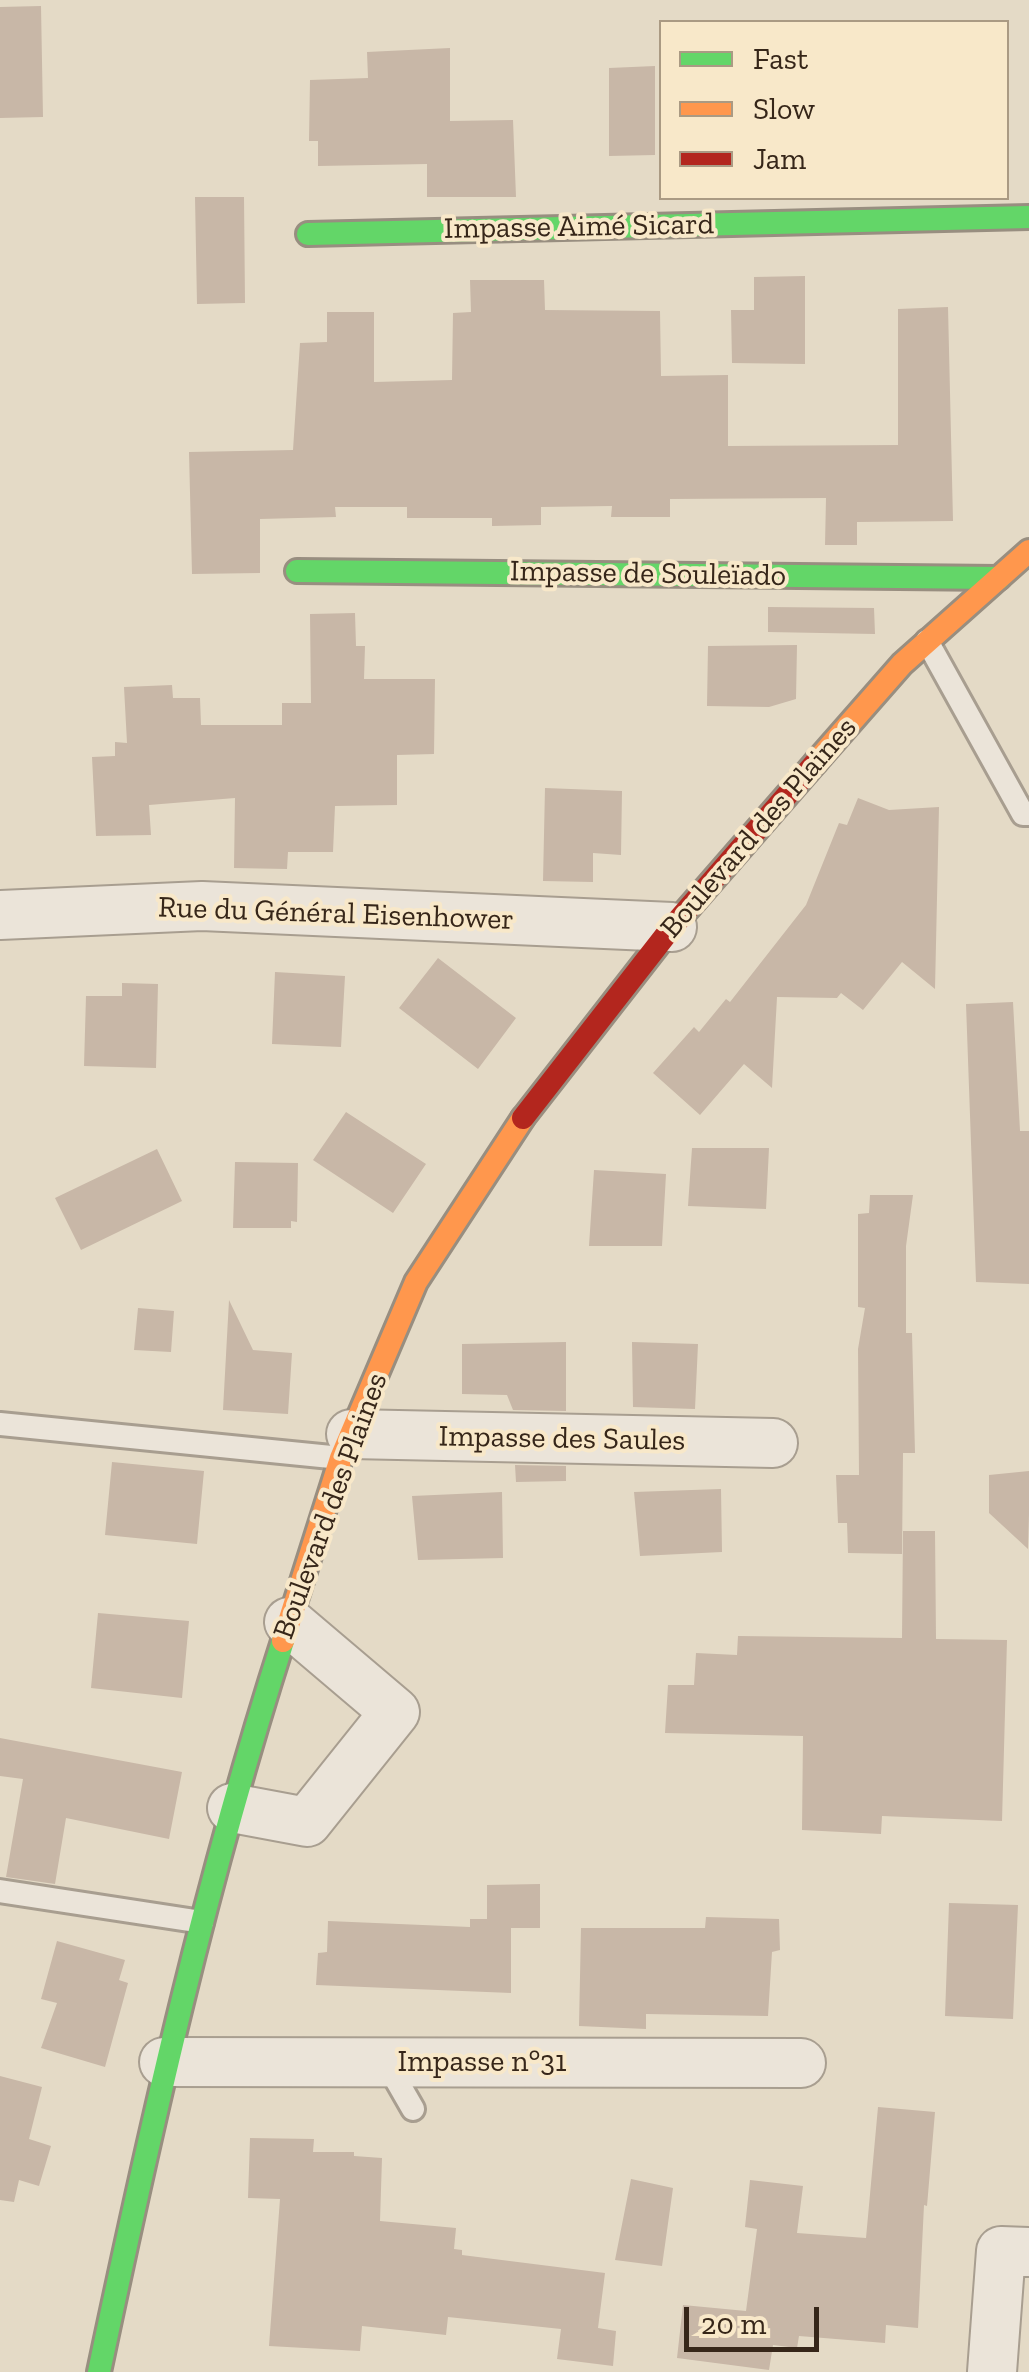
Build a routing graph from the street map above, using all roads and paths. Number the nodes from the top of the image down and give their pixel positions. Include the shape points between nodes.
1 (1029, 217) edge
2 (308, 234) dead end
3 (1029, 550) edge
4 (297, 571) dead end
5 (998, 578) junction
6 (927, 641) junction
7 (1029, 814) edge
8 (0, 915) edge
9 (672, 927) junction
10 (0, 1424) edge
11 (774, 1443) dead end
12 (346, 1446) junction
13 (289, 1622) junction
14 (232, 1808) junction
15 (0, 1891) edge
16 (202, 1922) junction
17 (164, 2062) junction
18 (386, 2062) junction
19 (800, 2062) dead end
20 (413, 2109) dead end
21 (1029, 2252) edge
22 (99, 2372) edge
23 (992, 2372) edge

1 - 2 street, Impasse Aimé Sicard
3 - 5 street, Boulevard des Plaines
4 - 5 street, Impasse de Souleïado
5 - 6 street, Boulevard des Plaines
6 - 7 lane via 1023,814
6 - 9 street, Boulevard des Plaines
8 - 9 street, Rue du Général Eisenhower via 202,906
9 - 12 street, Boulevard des Plaines via 539,1094 416,1282
10 - 12 lane
11 - 12 street, Impasse des Saules
12 - 13 street, Boulevard des Plaines
13 - 14 street, Boulevard des Plaines
13 - 14 street via 396,1712 307,1822
14 - 16 street, Boulevard des Plaines
15 - 16 lane
16 - 17 street, Boulevard des Plaines
17 - 18 street, Impasse n°31
17 - 22 street, Boulevard des Plaines
18 - 19 street, Impasse n°31
18 - 20 lane
21 - 23 street via 1000,2251

